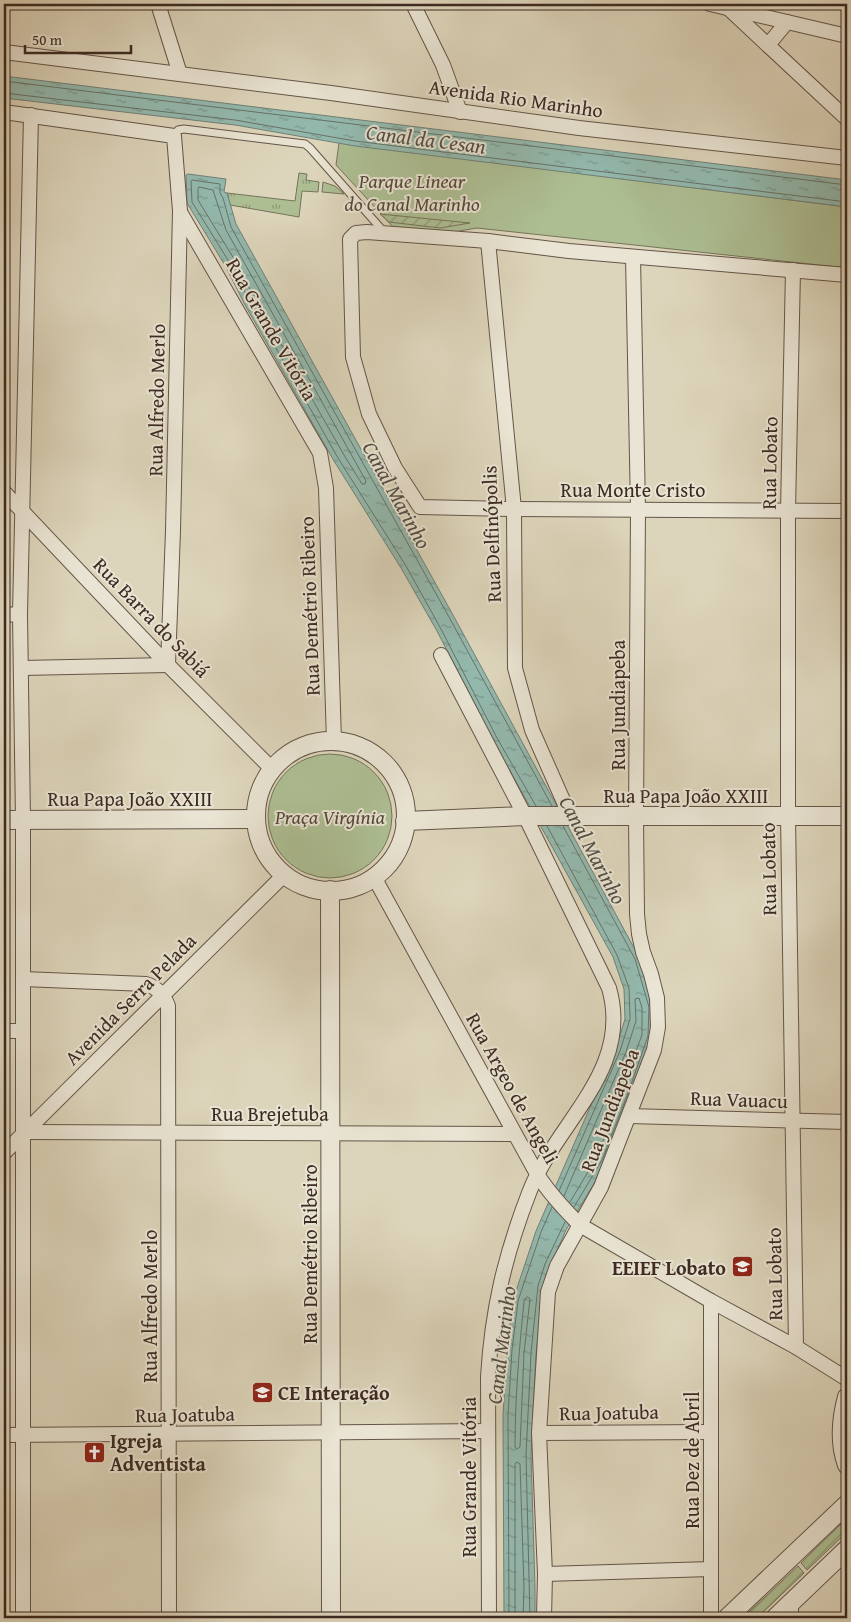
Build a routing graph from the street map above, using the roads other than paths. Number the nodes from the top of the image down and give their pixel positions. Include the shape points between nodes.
1 (158, 4) edge
2 (413, 4) edge
3 (718, 5) edge
4 (787, 22) junction
5 (847, 36) edge
6 (768, 45) junction
7 (4, 52) edge
8 (180, 74) junction
9 (4, 112) edge
10 (460, 112) junction
11 (31, 115) junction
12 (847, 119) edge
13 (174, 136) junction
14 (847, 158) edge
15 (180, 211) junction
16 (386, 234) junction
17 (488, 241) junction
18 (632, 257) junction
19 (793, 270) junction
20 (847, 275) edge
21 (324, 470) joint
22 (4, 492) edge
23 (514, 509) junction
24 (638, 509) junction
25 (22, 510) junction
26 (788, 511) junction
27 (847, 511) edge
28 (20, 614) junction
29 (4, 615) edge
30 (441, 654) dead end
31 (168, 665) junction
32 (21, 668) junction
33 (334, 741) junction
34 (272, 769) junction
35 (528, 816) junction
36 (567, 816) junction
37 (788, 816) junction
38 (847, 816) edge
39 (636, 817) junction
40 (256, 819) junction
41 (4, 820) edge
42 (23, 820) junction
43 (405, 821) junction
44 (285, 874) junction
45 (374, 877) junction
46 (330, 890) junction
47 (23, 979) junction
48 (163, 995) junction
49 (4, 1031) edge
50 (23, 1031) junction
51 (630, 1116) junction
52 (792, 1120) junction
53 (847, 1122) edge
54 (24, 1133) junction
55 (168, 1133) junction
56 (331, 1133) junction
57 (514, 1134) junction
58 (4, 1153) edge
59 (536, 1174) junction
60 (577, 1222) junction
61 (711, 1301) junction
62 (796, 1347) junction
63 (847, 1380) edge
64 (847, 1397) edge
65 (488, 1431) junction
66 (331, 1432) junction
67 (710, 1432) junction
68 (539, 1433) junction
69 (169, 1434) junction
70 (4, 1435) edge
71 (23, 1435) junction
72 (847, 1465) edge
73 (847, 1504) edge
74 (847, 1549) edge
75 (711, 1569) junction
76 (545, 1574) junction
77 (791, 1611) edge
78 (23, 1618) edge
79 (169, 1618) edge
80 (331, 1618) edge
81 (488, 1618) edge
82 (544, 1618) edge
83 (711, 1618) edge
84 (727, 1618) edge
85 (775, 1618) edge

1 - 8 street
2 - 10 street via 443,65
3 - 4 street
3 - 6 street
4 - 5 street
4 - 6 street
6 - 12 street
7 - 8 street, Avenida Rio Marinho
8 - 10 street, Avenida Rio Marinho
9 - 11 street
10 - 14 street, Avenida Rio Marinho
11 - 13 street
11 - 25 street
13 - 15 street, Rua Alfredo Merlo
13 - 16 lane via 178,130 184,129 304,144
15 - 21 street, Rua Grande Vitória via 311,435
15 - 31 street, Rua Alfredo Merlo
16 - 17 street
16 - 23 street, Rua Monte Cristo via 360,232 350,239 353,357 369,414 395,468 420,507
17 - 18 street
17 - 23 street, Rua Delfinópolis
18 - 19 street
18 - 24 street, Rua Jundiapeba
19 - 20 street
19 - 26 street, Rua Lobato
21 - 33 street, Rua Demétrio Ribeiro
22 - 25 street, Rua Barra do Sabiá
23 - 24 street, Rua Monte Cristo
23 - 36 street, Rua Delfinópolis via 515,668 532,730
24 - 26 street, Rua Monte Cristo
24 - 39 street, Rua Jundiapeba
25 - 28 street
25 - 31 street, Rua Barra do Sabiá
26 - 27 street, Rua Monte Cristo
26 - 37 street, Rua Lobato
28 - 29 street
28 - 32 street
30 - 35 street, Rua Grande Vitória
31 - 32 street
31 - 34 street, Rua Barra do Sabiá
32 - 42 street
33 - 34 street via 316,742 300,748 285,756
33 - 43 street via 352,744 368,752 389,770 402,794
34 - 40 street via 259,792
35 - 36 street, Rua Papa João XXIII
35 - 43 street, Rua Papa João XXIII
35 - 59 street, Rua Grande Vitória via 609,988 614,1011 609,1051 594,1087
36 - 39 street, Rua Papa João XXIII
37 - 38 street, Rua Papa João XXIII
37 - 39 street, Rua Papa João XXIII
37 - 52 street, Rua Lobato
39 - 51 street, Rua Jundiapeba via 639,934 657,998 658,1027 654,1050
40 - 42 street, Rua Papa João XXIII
40 - 44 street via 265,850
41 - 42 street, Rua Papa João XXIII
42 - 47 street
43 - 45 street via 396,852
44 - 46 street via 310,887
44 - 48 street, Avenida Serra Pelada
45 - 46 street via 353,887
45 - 57 street, Rua Argeo de Angeli
46 - 56 street, Rua Demétrio Ribeiro
47 - 48 street via 146,984
47 - 50 street
48 - 54 street, Avenida Serra Pelada
48 - 55 street, Rua Alfredo Merlo via 168,1006
49 - 50 street
50 - 54 street
51 - 52 street, Rua Vauacu
51 - 60 street, Rua Jundiapeba via 601,1186
52 - 53 street, Rua Vauacu
52 - 62 street, Rua Lobato
54 - 55 street, Rua Brejetuba
54 - 58 street, Avenida Serra Pelada
54 - 71 street
55 - 56 street, Rua Brejetuba
55 - 69 street, Rua Alfredo Merlo
56 - 57 street, Rua Brejetuba
56 - 66 street, Rua Demétrio Ribeiro
57 - 59 street, Rua Argeo de Angeli
59 - 60 street, Rua Argeo de Angeli
59 - 65 street, Rua Grande Vitória via 513,1235 498,1289 490,1347
60 - 61 street, Rua Argeo de Angeli
60 - 68 street via 548,1292
61 - 62 street, Rua Argeo de Angeli
61 - 67 street, Rua Dez de Abril
62 - 63 street, Rua Argeo de Angeli
64 - 72 street via 842,1430
65 - 66 street, Rua Joatuba
65 - 81 street, Rua Grande Vitória
66 - 69 street, Rua Joatuba
66 - 80 street, Rua Demétrio Ribeiro
67 - 68 street, Rua Joatuba
67 - 75 street, Rua Dez de Abril
68 - 76 street
69 - 71 street, Rua Joatuba
69 - 79 street, Rua Alfredo Merlo
70 - 71 street, Rua Joatuba
71 - 78 street
73 - 84 street
74 - 77 street
75 - 76 street
75 - 83 street, Rua Dez de Abril
76 - 82 street
77 - 85 street

